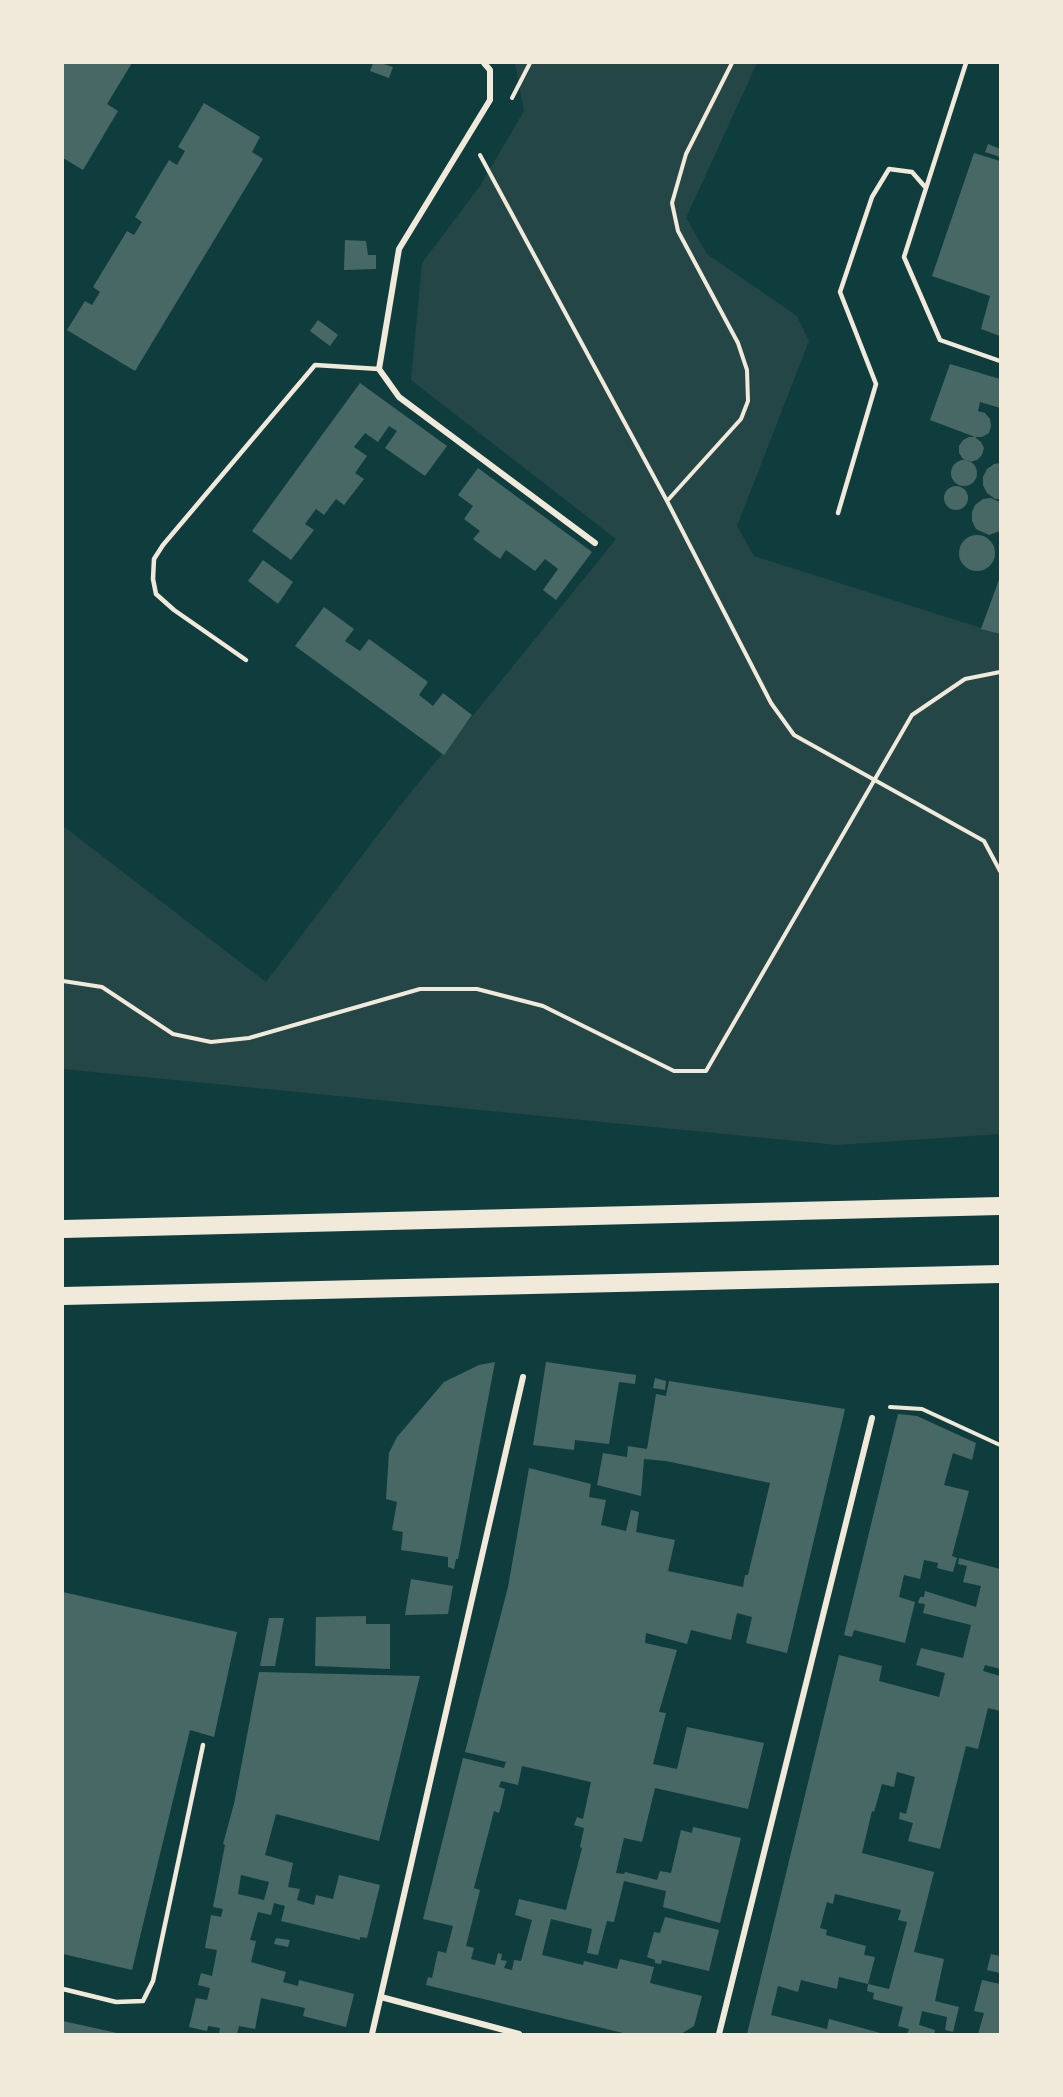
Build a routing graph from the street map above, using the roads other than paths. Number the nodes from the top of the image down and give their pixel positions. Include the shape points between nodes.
1 (484, 63) edge
2 (966, 63) edge
3 (926, 188) junction
4 (1000, 362) edge
5 (379, 369) junction
6 (838, 513) dead end
7 (595, 543) dead end
8 (246, 660) dead end
9 (1000, 1206) edge
10 (63, 1229) edge
11 (1000, 1274) edge
12 (63, 1296) edge
13 (523, 1377) dead end
14 (872, 1418) dead end
15 (203, 1745) dead end
16 (63, 1989) edge
17 (381, 1997) junction
18 (372, 2034) edge
19 (519, 2034) edge
20 (719, 2034) edge

1 - 5 street via 490,70 490,100 399,249
2 - 3 lane
3 - 4 lane via 904,257 940,340
3 - 6 lane via 912,172 889,169 872,197 840,292 876,384
5 - 7 street via 399,397
5 - 8 lane via 315,365 154,560 156,594
9 - 10 highway
11 - 12 highway
13 - 17 street
14 - 20 street
15 - 16 lane via 153,1982 143,2001 116,2002
17 - 18 street
17 - 19 street

